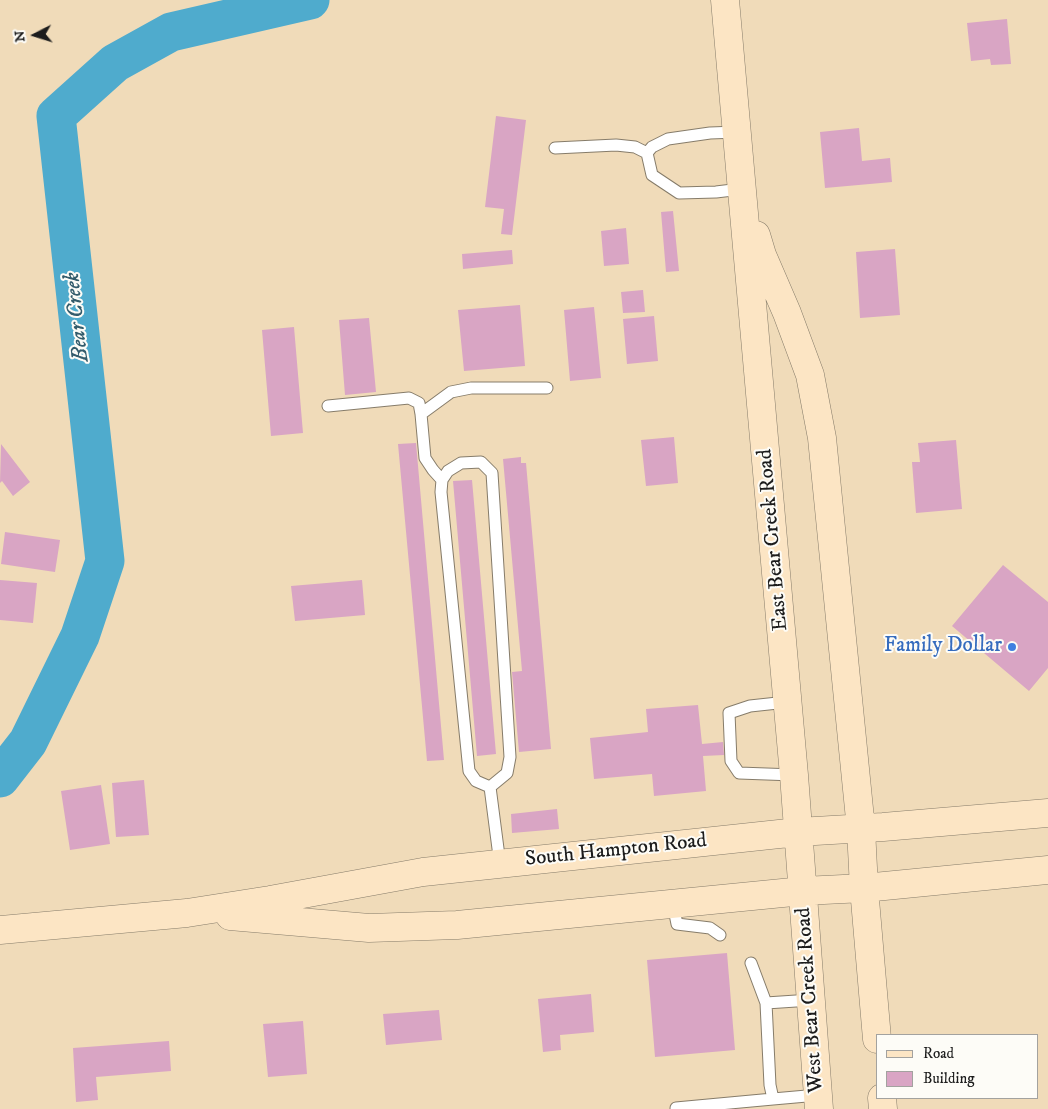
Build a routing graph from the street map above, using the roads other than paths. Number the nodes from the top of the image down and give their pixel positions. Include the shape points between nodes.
1 (725, 0) edge
2 (737, 132) junction
3 (555, 148) dead end
4 (647, 154) junction
5 (741, 189) junction
6 (547, 388) dead end
7 (328, 406) dead end
8 (421, 414) junction
9 (442, 480) junction
10 (787, 702) junction
11 (794, 776) junction
12 (490, 787) junction
13 (1048, 813) edge
14 (860, 829) junction
15 (798, 832) junction
16 (500, 864) junction
17 (1048, 870) edge
18 (864, 888) junction
19 (803, 891) junction
20 (673, 904) junction
21 (187, 913) junction
22 (0, 930) edge
23 (720, 935) dead end
24 (752, 963) dead end
25 (810, 1000) junction
26 (766, 1002) junction
27 (877, 1034) edge
28 (773, 1099) junction
29 (818, 1102) edge
30 (676, 1108) edge

1 - 2 main road, East Bear Creek Road
2 - 4 lane via 668,139 652,147
2 - 5 main road, East Bear Creek Road
3 - 4 lane via 616,145 635,147
4 - 5 lane via 652,176 679,193
5 - 10 main road, East Bear Creek Road
5 - 14 main road, East Bear Creek Road via 762,255 810,374 822,438
6 - 8 lane via 471,388 451,392
7 - 8 lane via 410,398 418,403
8 - 9 lane via 425,458
9 - 12 lane via 469,771 476,781
9 - 12 lane via 448,471 461,463 481,462 492,473 510,757 507,773
10 - 11 main road, East Bear Creek Road
10 - 11 lane via 750,706 729,713 731,761 739,773
11 - 15 main road, East Bear Creek Road
12 - 16 lane
13 - 14 main road, South Hampton Road
14 - 15 main road, South Hampton Road
14 - 18 main road
15 - 16 main road, South Hampton Road
15 - 19 main road, East Bear Creek Road
16 - 21 main road, South Hampton Road via 423,872
17 - 18 main road, South Hampton Road
18 - 19 main road, South Hampton Road
18 - 27 main road
19 - 20 main road, South Hampton Road
19 - 25 main road, West Bear Creek Road
20 - 21 main road, South Hampton Road via 457,924 369,928
20 - 23 lane via 677,924 710,928
21 - 22 main road, South Hampton Road
24 - 26 lane
25 - 26 lane
25 - 29 main road, West Bear Creek Road
26 - 28 lane
28 - 29 lane
28 - 30 lane

